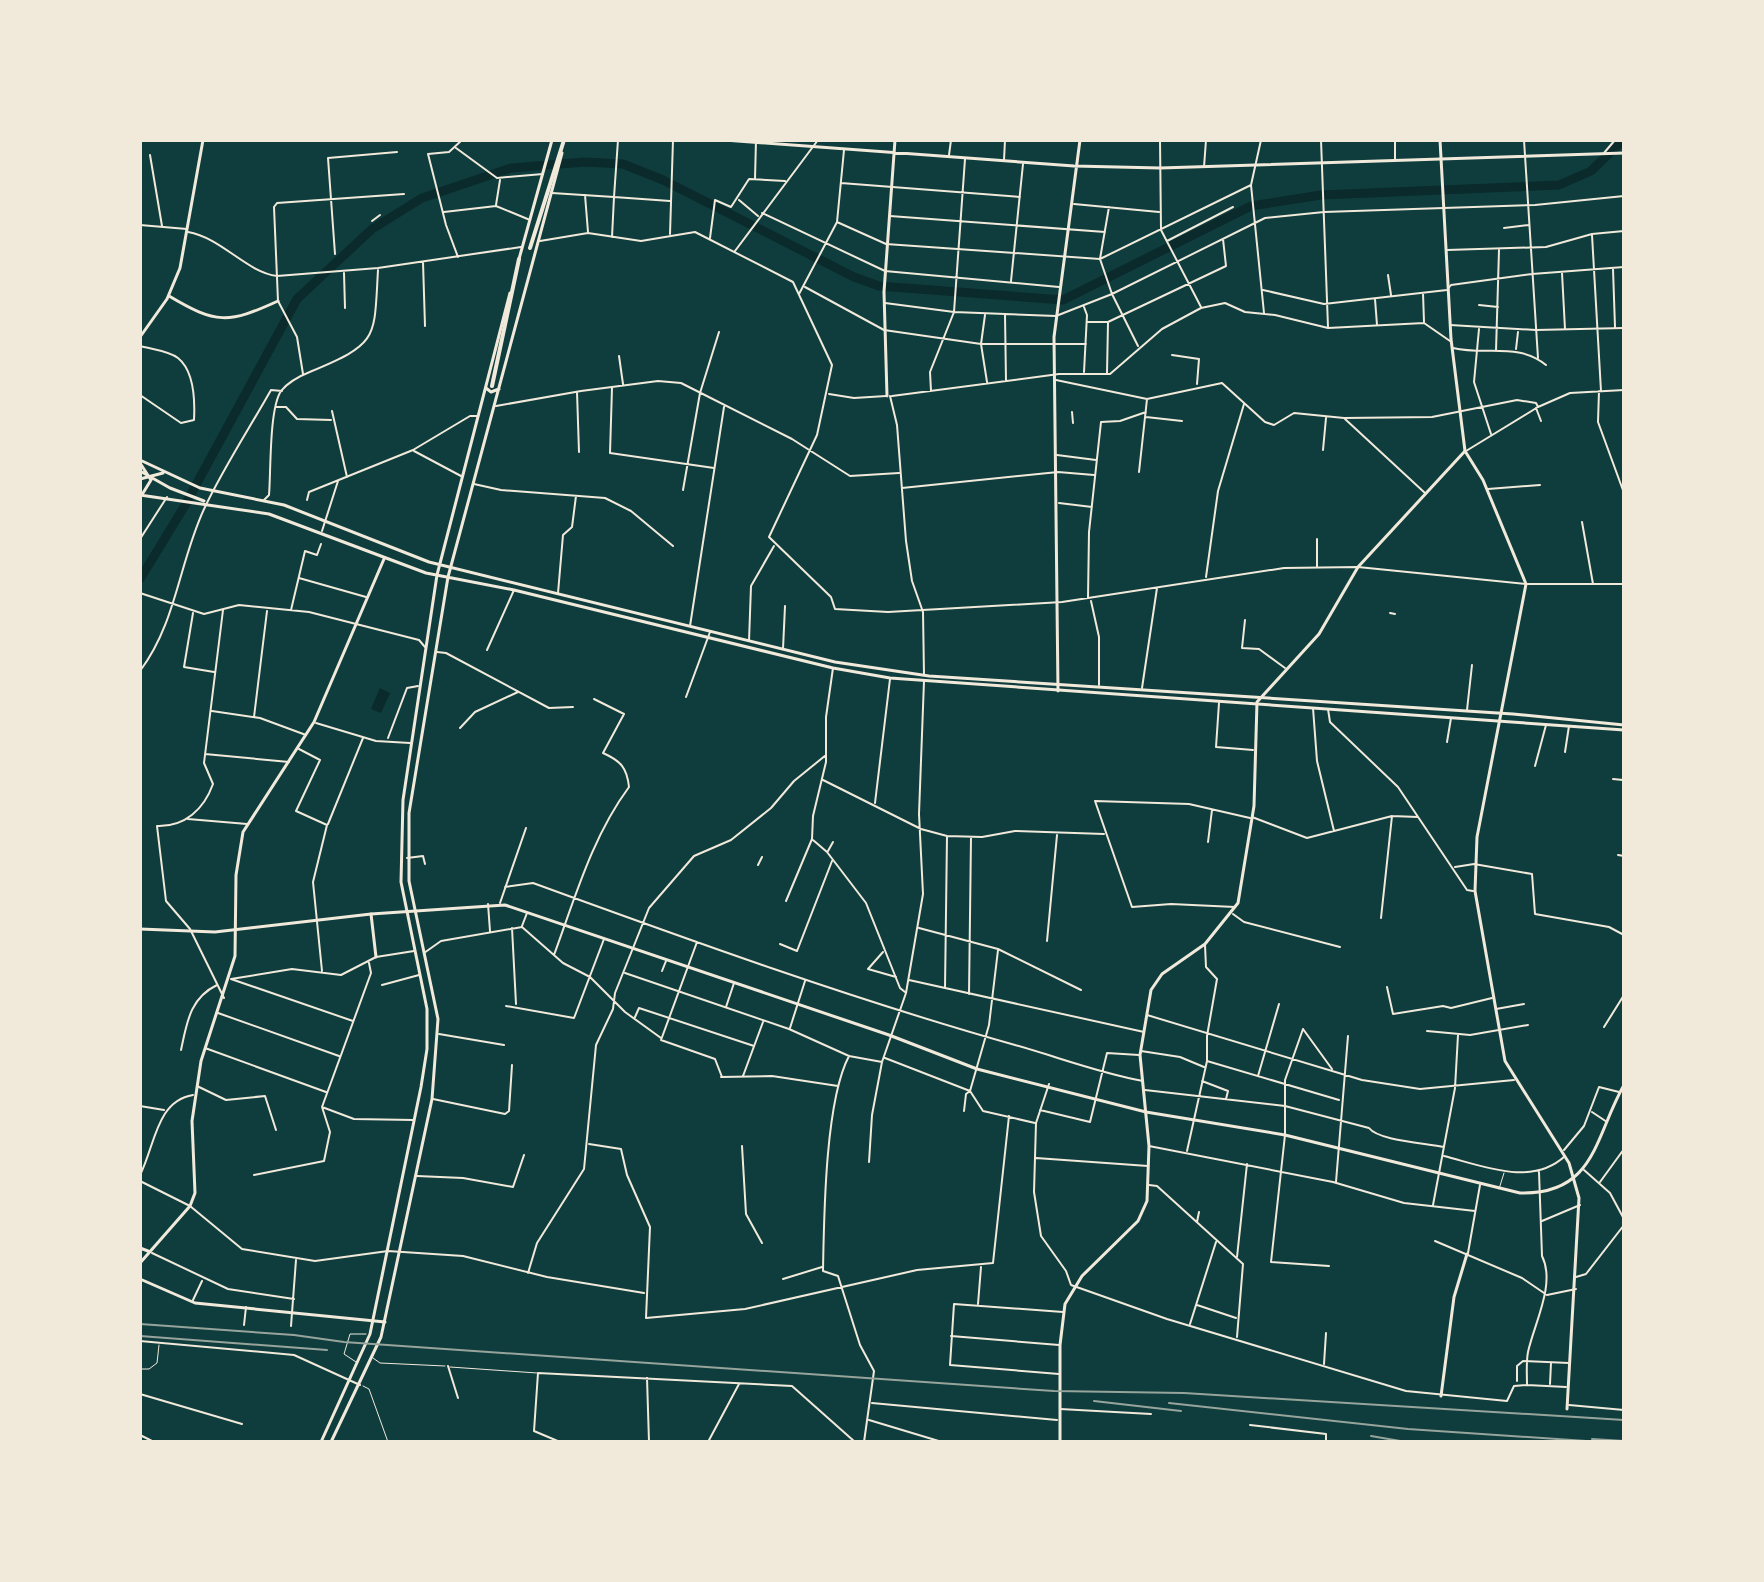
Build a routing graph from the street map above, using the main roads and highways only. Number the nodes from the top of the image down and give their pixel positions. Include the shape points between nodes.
1 (203, 140) edge
2 (552, 140) edge
3 (564, 140) edge
4 (724, 140) edge
5 (895, 140) edge
6 (1080, 140) edge
7 (1440, 140) edge
8 (756, 141) edge
9 (894, 152) junction
10 (1624, 153) edge
11 (1441, 159) junction
12 (1074, 166) junction
13 (555, 171) junction
14 (530, 248) dead end
15 (519, 259) junction
16 (169, 296) junction
17 (278, 301) road end
18 (140, 322) edge
19 (148, 326) junction
20 (140, 337) edge
21 (484, 386) junction
22 (492, 386) dead end
23 (499, 389) junction
24 (888, 396) road end
25 (1465, 451) junction
26 (140, 461) edge
27 (140, 471) edge
28 (163, 473) junction
29 (149, 476) junction
30 (140, 479) edge
31 (140, 495) edge
32 (208, 503) junction
33 (384, 559) junction
34 (439, 565) junction
35 (451, 568) junction
36 (437, 575) junction
37 (448, 577) junction
38 (433, 601) junction
39 (444, 603) junction
40 (1059, 683) junction
41 (1058, 691) junction
42 (1258, 700) junction
43 (1501, 713) junction
44 (1500, 720) junction
45 (1624, 728) edge
46 (415, 911) junction
47 (405, 912) junction
48 (371, 914) junction
49 (140, 929) edge
50 (235, 930) junction
51 (376, 957) road end
52 (1624, 1085) edge
53 (1146, 1112) junction
54 (1574, 1177) junction
55 (140, 1248) edge
56 (148, 1251) junction
57 (1467, 1254) road end
58 (140, 1263) edge
59 (140, 1279) edge
60 (373, 1321) junction
61 (385, 1322) junction
62 (1441, 1396) road end
63 (1567, 1407) road end
64 (321, 1442) edge
65 (331, 1442) edge
66 (1059, 1442) edge

1 - 16 main road via 188,231
2 - 15 main road
3 - 13 highway
4 - 8 main road
5 - 9 main road
6 - 12 main road
7 - 11 main road
8 - 9 main road
9 - 12 main road
9 - 24 main road via 884,283
10 - 11 main road
11 - 12 main road
11 - 25 main road via 1451,341
12 - 40 main road via 1054,342
13 - 14 highway
13 - 23 main road
15 - 21 main road
15 - 22 highway
16 - 17 main road via 215,319 247,315
16 - 19 main road
18 - 19 main road
19 - 20 main road
21 - 23 main road via 491,392
21 - 34 main road
23 - 35 main road
25 - 42 main road via 1358,567 1319,634
25 - 43 main road via 1487,489 1526,584
26 - 28 main road
26 - 29 main road
27 - 29 main road
28 - 29 main road
28 - 34 main road via 325,521
29 - 30 main road
29 - 31 main road via 149,488
29 - 32 main road
31 - 32 main road
32 - 33 main road via 269,514
33 - 36 main road
33 - 50 main road via 307,736 247,824 238,854
34 - 35 main road
34 - 36 main road
35 - 37 main road
35 - 40 main road via 835,662 924,675
36 - 37 main road
36 - 38 main road
37 - 39 main road
37 - 41 main road via 833,668 890,678
38 - 39 main road
38 - 47 main road via 399,857
39 - 46 main road via 411,800 407,858
40 - 41 main road
40 - 42 main road
41 - 42 main road
42 - 43 main road
42 - 44 main road
42 - 53 main road via 1252,818 1237,907 1205,944 1157,979 1140,1053
43 - 44 main road
43 - 45 main road
44 - 45 main road
44 - 54 main road via 1474,864 1492,998 1514,1080
46 - 47 main road
46 - 53 main road via 500,904 977,1069
46 - 61 main road via 438,1034 432,1099
47 - 48 main road
47 - 60 main road via 421,974 428,1032
48 - 50 main road
48 - 51 main road
49 - 50 main road
50 - 56 main road via 231,979 197,1086 192,1121 197,1181 190,1206
52 - 54 main road via 1595,1153
53 - 54 main road via 1285,1135 1499,1189 1539,1193
53 - 66 main road via 1147,1201 1138,1221 1074,1286 1063,1312
54 - 63 main road via 1580,1205
55 - 56 main road
56 - 58 main road
57 - 62 main road via 1454,1297
59 - 60 main road via 192,1303
60 - 61 main road
60 - 64 main road
61 - 65 main road

